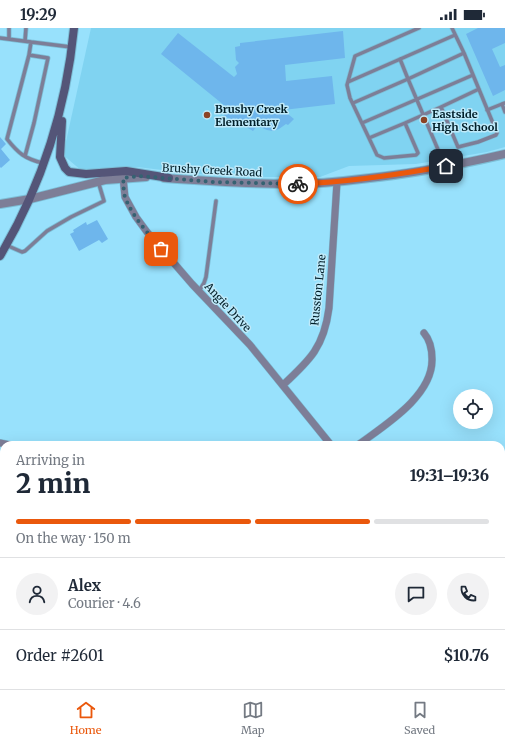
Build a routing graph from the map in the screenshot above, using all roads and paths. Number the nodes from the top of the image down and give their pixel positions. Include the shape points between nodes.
1 (9, 28) edge
2 (26, 28) edge
3 (74, 28) edge
4 (419, 28) edge
5 (452, 28) edge
6 (455, 35) junction
7 (0, 38) edge
8 (9, 39) junction
9 (25, 41) junction
10 (31, 42) junction
11 (72, 48) junction
12 (464, 53) junction
13 (30, 55) junction
14 (400, 59) junction
15 (473, 75) junction
16 (408, 79) junction
17 (348, 82) junction
18 (479, 89) junction
19 (417, 99) junction
20 (63, 101) junction
21 (353, 104) junction
22 (503, 104) edge
23 (441, 107) junction
24 (487, 110) junction
25 (505, 112) edge
26 (423, 115) junction
27 (405, 123) junction
28 (362, 124) junction
29 (369, 138) junction
30 (505, 154) edge
31 (25, 156) junction
32 (43, 163) junction
33 (446, 166) junction
34 (123, 178) junction
35 (169, 178) junction
36 (98, 181) junction
37 (337, 182) junction
38 (30, 199) junction
39 (216, 200) dead end
40 (0, 204) edge
41 (6, 245) junction
42 (0, 256) edge
43 (199, 292) junction
44 (424, 333) dead end
45 (283, 386) junction
46 (328, 441) edge
47 (363, 441) edge

1 - 8 lane
2 - 9 lane
3 - 11 main road
4 - 17 lane via 355,56
5 - 6 lane
6 - 12 lane
6 - 14 lane
7 - 8 lane
8 - 9 lane
9 - 10 lane
10 - 11 lane
10 - 13 lane
11 - 20 main road
12 - 15 lane
12 - 16 lane
13 - 31 lane via 7,139
13 - 31 lane via 48,58
14 - 16 lane
14 - 17 lane
15 - 18 lane
15 - 19 lane
16 - 19 lane
16 - 21 lane
17 - 21 lane
18 - 23 lane
18 - 24 lane
19 - 26 lane
19 - 28 lane
20 - 32 main road
20 - 35 main road via 60,157 70,172 86,174 126,171
21 - 28 lane
22 - 24 lane
22 - 25 lane
23 - 24 lane via 458,147 496,135
23 - 26 lane
26 - 27 lane
26 - 33 lane
27 - 29 lane
27 - 29 lane via 418,153 416,155 384,158 377,155
28 - 29 lane
30 - 33 street, Brushy Creek Road
31 - 32 lane
32 - 38 main road
33 - 37 street, Brushy Creek Road
34 - 35 street, Brushy Creek Road
34 - 36 street, Brushy Creek Road
34 - 43 street, Angie Drive via 125,197 136,217
35 - 37 street, Brushy Creek Road via 292,184
36 - 38 street, Brushy Creek Road
36 - 41 lane via 104,200 47,231 25,251
37 - 45 street, Russton Lane via 326,327 312,357
38 - 40 street, Brushy Creek Road
38 - 41 main road
39 - 43 lane via 206,277
41 - 42 main road
43 - 45 street, Angie Drive via 250,345
44 - 47 street via 431,346 432,363 430,375 422,392 412,403
45 - 46 street, Angie Drive

